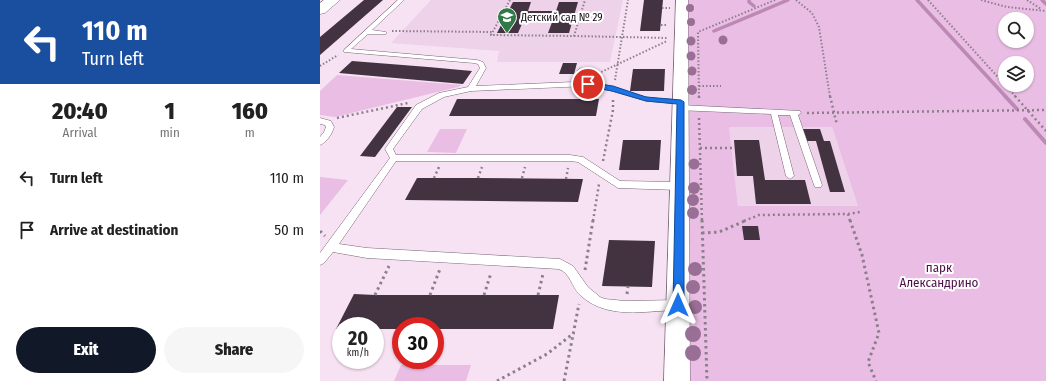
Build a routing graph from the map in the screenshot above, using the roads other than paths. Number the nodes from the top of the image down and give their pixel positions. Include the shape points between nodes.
1 (333, 0) edge
2 (401, 0) edge
3 (682, 0) edge
4 (320, 10) edge
5 (366, 32) junction
6 (384, 33) road end
7 (580, 72) road end
8 (577, 84) junction
9 (471, 89) junction
10 (690, 106) junction
11 (774, 113) junction
12 (324, 122) edge
13 (320, 142) edge
14 (394, 158) junction
15 (790, 176) dead end
16 (818, 185) dead end
17 (680, 186) junction
18 (331, 247) junction
19 (320, 260) edge
20 (678, 305) junction
21 (677, 381) edge

1 - 4 street
2 - 5 lane
3 - 10 street
5 - 6 lane
5 - 9 lane via 346,50 481,63 483,68
7 - 8 lane
8 - 9 lane
8 - 10 lane via 598,85 646,99
9 - 14 lane via 442,95 419,107 389,149
10 - 11 lane
10 - 17 street
11 - 15 lane
11 - 16 lane via 795,113
12 - 13 lane via 330,127
14 - 17 lane via 570,158 580,160 618,184
14 - 18 lane
17 - 20 street
18 - 19 lane
18 - 20 lane via 367,253 560,264 574,273 582,289 599,302 612,306
20 - 21 street

